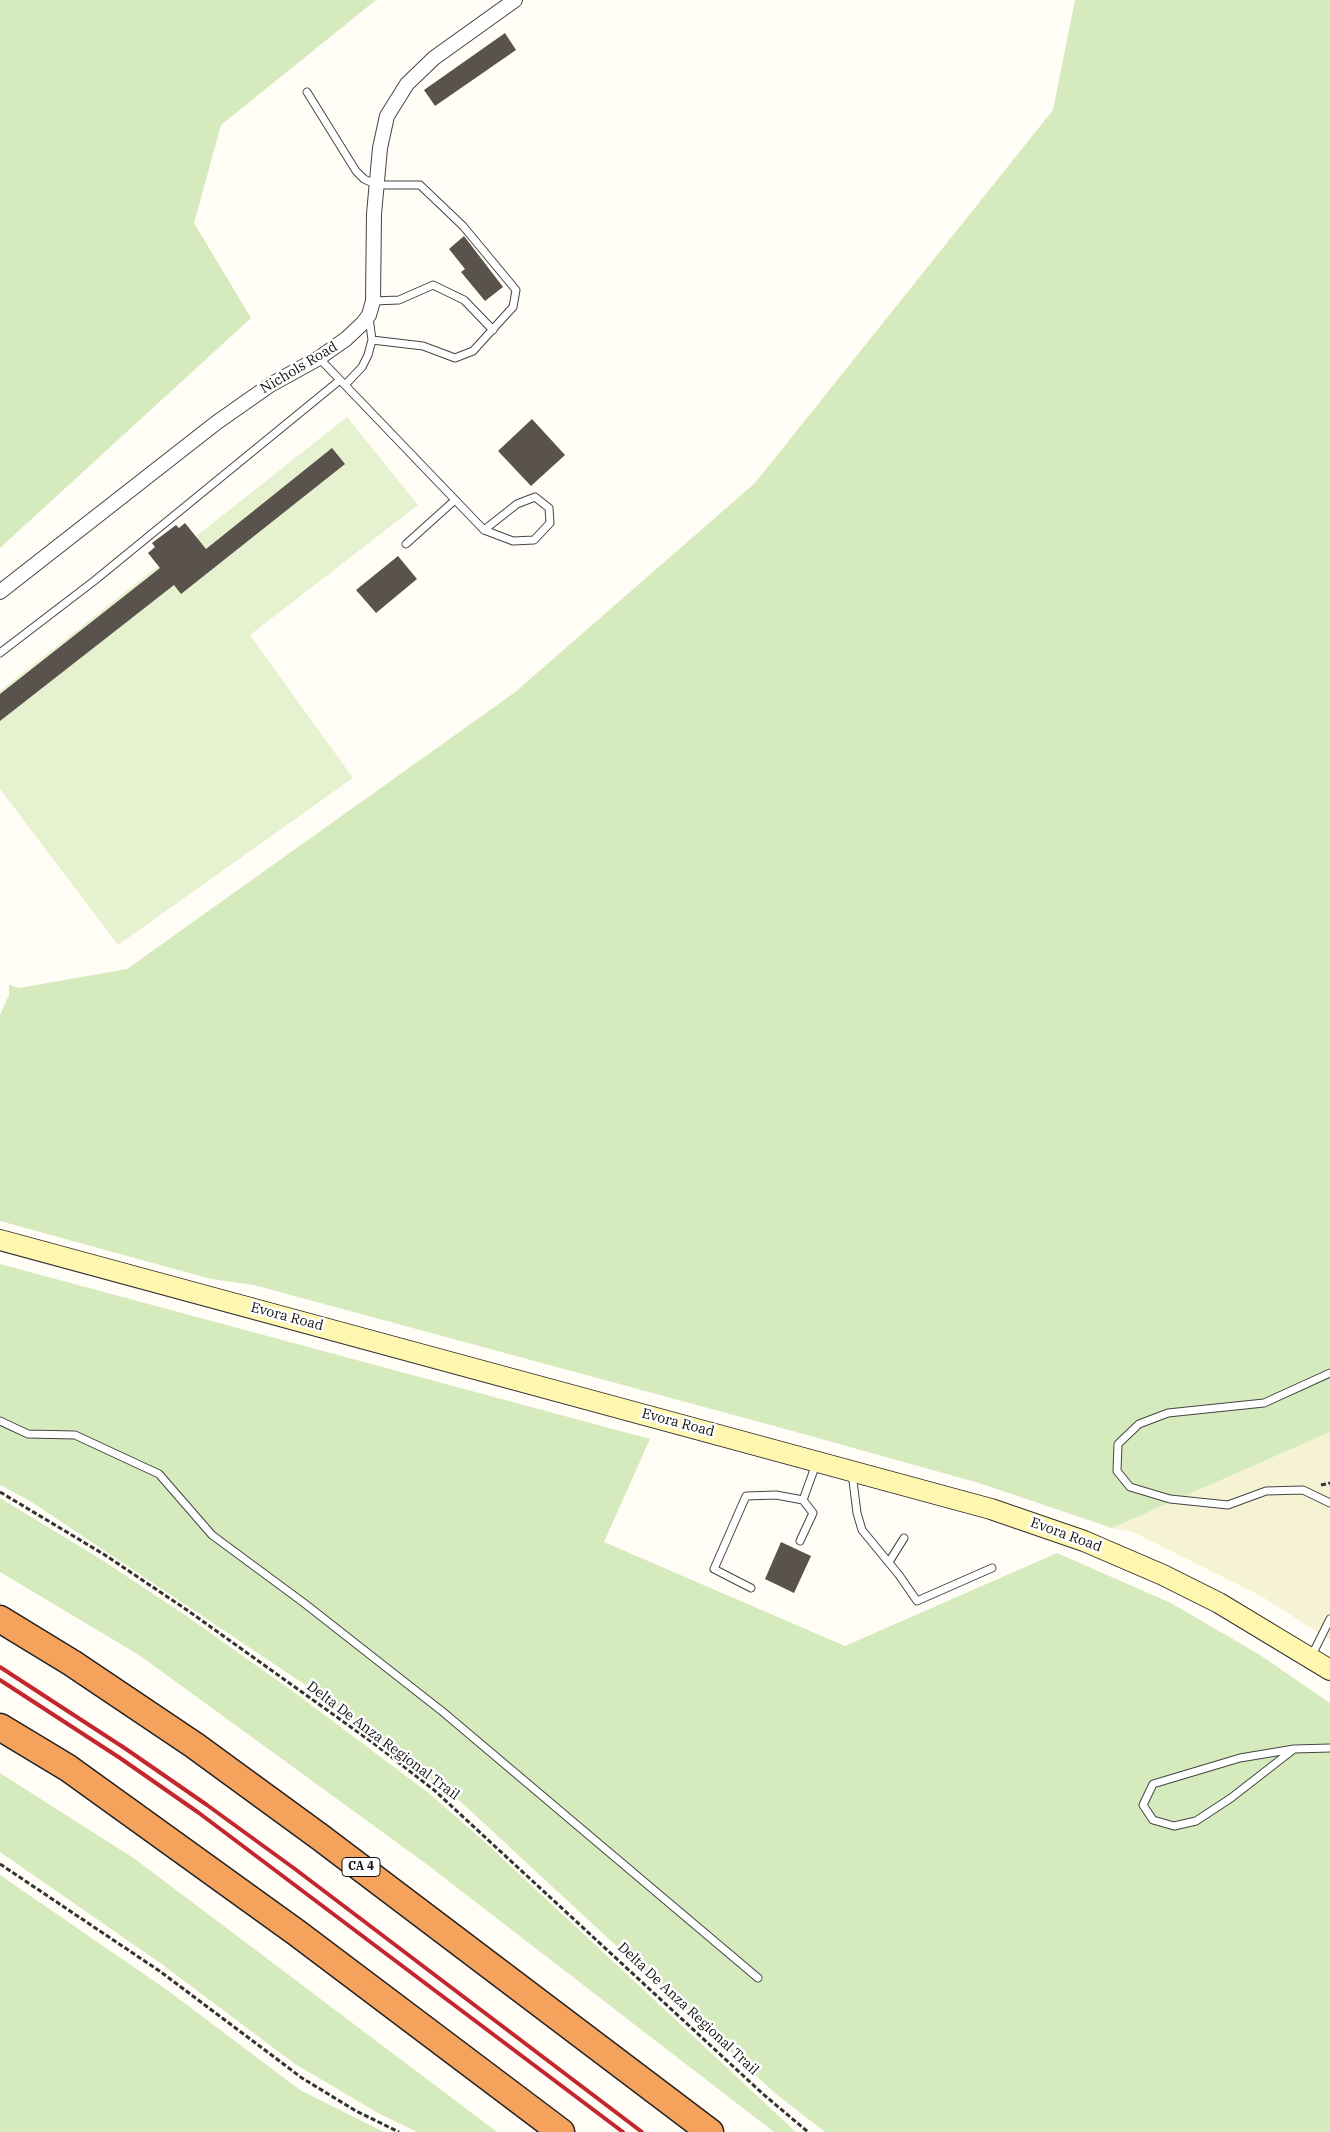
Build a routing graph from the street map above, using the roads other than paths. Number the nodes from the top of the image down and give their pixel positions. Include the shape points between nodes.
1 (515, 0) edge
2 (307, 92) dead end
3 (377, 185) junction
4 (371, 308) junction
5 (492, 330) junction
6 (372, 340) junction
7 (319, 358) junction
8 (342, 382) junction
9 (454, 500) junction
10 (484, 530) junction
11 (406, 544) dead end
12 (0, 592) edge
13 (0, 653) edge
14 (0, 1240) edge
15 (1330, 1373) edge
16 (0, 1421) edge
17 (817, 1461) junction
18 (852, 1470) junction
19 (803, 1500) junction
20 (1330, 1503) edge
21 (904, 1538) dead end
22 (800, 1541) dead end
23 (888, 1562) junction
24 (992, 1568) dead end
25 (751, 1588) dead end
26 (0, 1619) edge
27 (1330, 1619) edge
28 (1311, 1658) junction
29 (1330, 1670) edge
30 (0, 1727) edge
31 (1330, 1748) edge
32 (1294, 1749) junction
33 (758, 1978) dead end
34 (561, 2132) edge
35 (710, 2132) edge

1 - 3 street via 434,58 407,84 387,116
2 - 3 lane via 356,171
3 - 4 street
3 - 5 lane via 420,185 463,226 516,290 513,306
4 - 5 lane via 434,285 464,300
4 - 6 lane
4 - 7 street, Nichols Road via 346,339
5 - 6 lane via 474,351 455,358 423,346
6 - 8 lane via 362,367
7 - 8 lane
7 - 12 street, Nichols Road via 270,385 230,413
8 - 9 lane
8 - 13 lane
9 - 10 lane
9 - 11 lane
10 - 10 lane via 513,541 534,540 550,523 549,508 535,497 517,504
14 - 17 street, Evora Road
15 - 20 lane via 1264,1403 1168,1413 1139,1424 1118,1444 1117,1471 1130,1487 1170,1499 1228,1505 1266,1491 1303,1490
16 - 33 lane via 28,1434 75,1434 159,1474 212,1535 443,1712
17 - 18 street, Evora Road
17 - 19 lane
18 - 23 lane via 862,1530
18 - 28 street, Evora Road via 991,1509 1084,1541 1219,1603
19 - 22 lane via 813,1513
19 - 25 lane via 776,1495 746,1496 714,1569
21 - 23 lane
23 - 24 lane via 916,1600
26 - 35 highway, CA 4 via 210,1757
27 - 28 lane
28 - 29 street, Evora Road
30 - 34 highway via 68,1768 296,1933
31 - 32 lane
32 - 32 lane via 1240,1758 1153,1784 1142,1805 1153,1820 1174,1826 1196,1821

